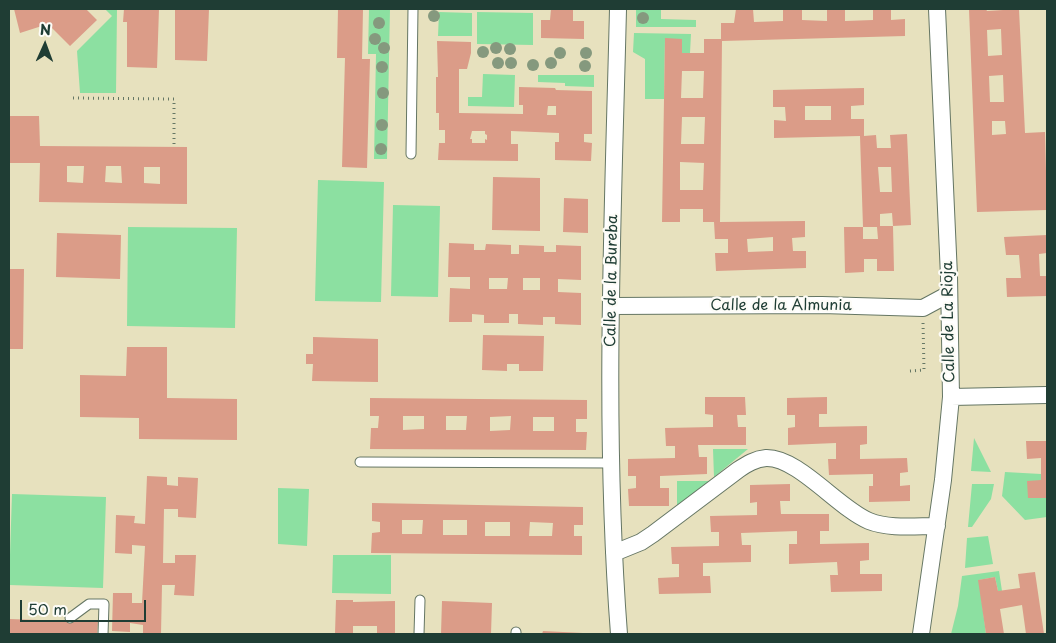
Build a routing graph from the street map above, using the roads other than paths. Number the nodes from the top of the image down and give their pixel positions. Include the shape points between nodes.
1 (413, 9) edge
2 (618, 9) edge
3 (937, 9) edge
4 (411, 154) dead end
5 (949, 294) junction
6 (611, 306) junction
7 (1047, 394) edge
8 (950, 396) junction
9 (360, 462) dead end
10 (611, 464) junction
11 (937, 526) junction
12 (614, 553) junction
13 (420, 600) dead end
14 (70, 618) dead end
15 (103, 634) edge
16 (419, 634) edge
17 (619, 634) edge
18 (921, 634) edge

1 - 4 lane
2 - 6 street, Calle de la Bureba
3 - 5 street, Calle de La Rioja
5 - 6 street, Calle de la Almunia via 923,308
5 - 8 street, Calle de La Rioja
6 - 10 street, Calle de la Bureba
7 - 8 street
8 - 11 street, Calle de La Rioja
9 - 10 lane
10 - 12 street, Calle de la Bureba
11 - 12 street via 870,522 787,463 766,458 750,462 653,534
11 - 18 street, Calle de La Rioja
12 - 17 street, Calle de la Bureba
13 - 16 lane
14 - 15 lane via 89,604 104,604

